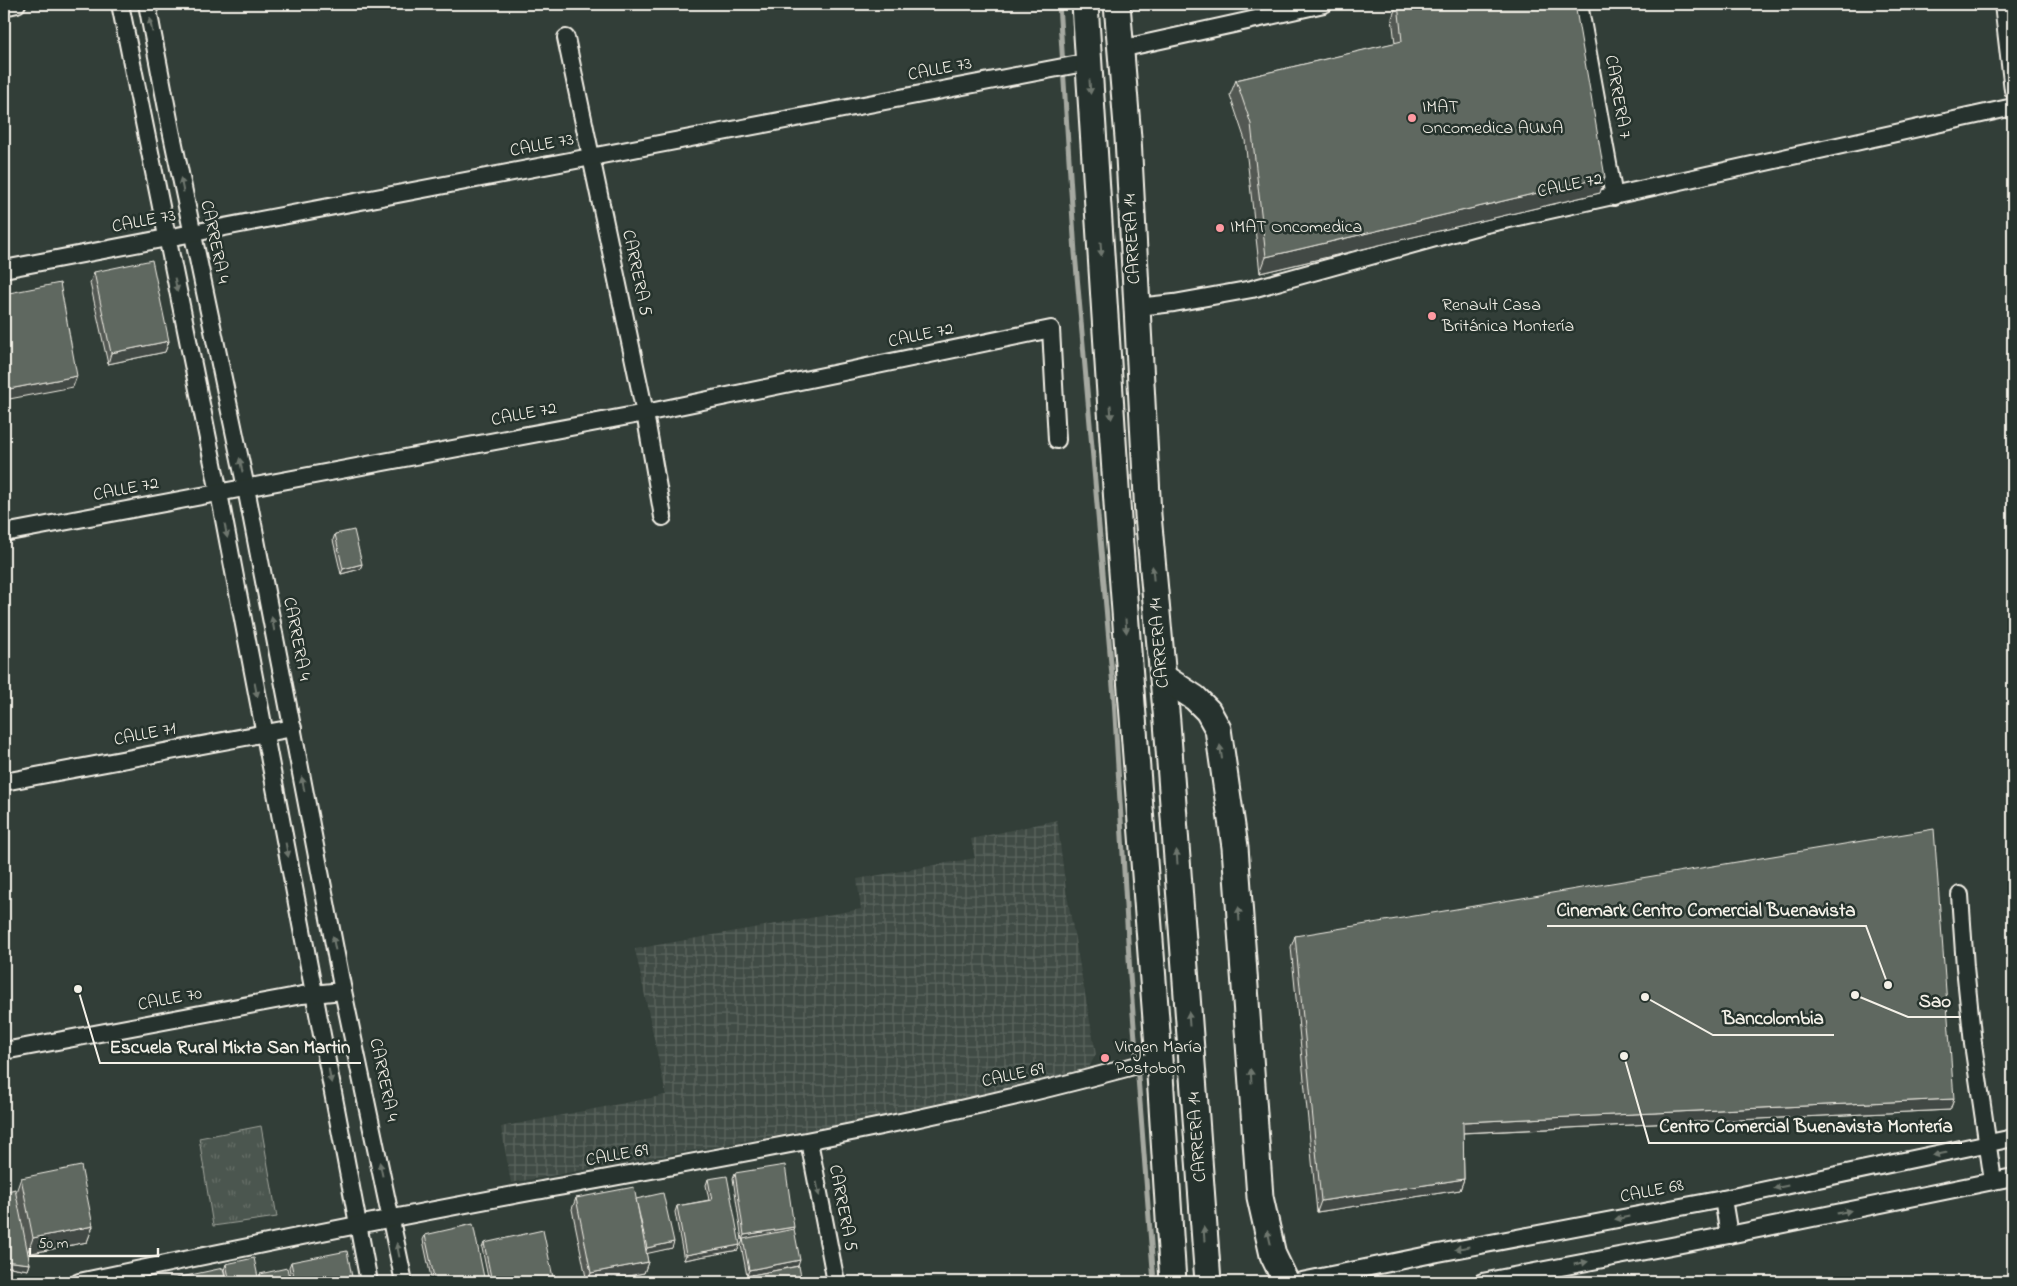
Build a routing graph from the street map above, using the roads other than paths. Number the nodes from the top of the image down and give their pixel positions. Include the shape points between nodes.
1 (17, 4) edge
2 (120, 4) edge
3 (147, 4) edge
4 (1085, 4) edge
5 (1116, 4) edge
6 (1324, 4) edge
7 (1579, 4) edge
8 (2003, 4) edge
9 (4, 6) edge
10 (566, 38) dead end
11 (1120, 49) junction
12 (1082, 63) junction
13 (2013, 90) edge
14 (2013, 107) edge
15 (591, 157) junction
16 (1614, 197) junction
17 (192, 233) junction
18 (166, 238) junction
19 (4, 269) edge
20 (1137, 307) junction
21 (191, 357) junction
22 (218, 357) junction
23 (645, 413) junction
24 (1057, 440) dead end
25 (246, 488) junction
26 (219, 493) junction
27 (663, 518) dead end
28 (4, 534) edge
29 (267, 596) junction
30 (240, 605) junction
31 (1163, 677) junction
32 (293, 728) junction
33 (264, 733) junction
34 (4, 782) edge
35 (1960, 895) dead end
36 (343, 991) junction
37 (315, 993) junction
38 (4, 1051) edge
39 (1150, 1062) junction
40 (2013, 1138) edge
41 (809, 1141) junction
42 (1988, 1144) junction
43 (2013, 1177) edge
44 (1993, 1181) junction
45 (1723, 1199) junction
46 (392, 1217) junction
47 (357, 1224) junction
48 (1729, 1235) junction
49 (80, 1282) edge
50 (369, 1282) edge
51 (404, 1282) edge
52 (836, 1282) edge
53 (1173, 1282) edge
54 (1208, 1282) edge
55 (1286, 1282) edge
56 (1298, 1282) edge
57 (1482, 1282) edge

1 - 9 street
2 - 18 street
17 -> 3 street, CARRERA 4
4 - 12 main road, CARRERA 14
5 - 11 main road, CARRERA 14
6 - 11 street
7 - 16 street, CARRERA 7
8 - 13 street
10 - 15 street, CARRERA 5
11 - 20 main road, CARRERA 14
12 - 15 street, CALLE 73
12 -> 39 main road, CARRERA 14 via 1118,520
14 - 16 street, CALLE 72
15 - 17 street, CALLE 73
15 - 23 street, CARRERA 5
16 - 20 street, CALLE 72 via 1482,226 1252,289
17 - 18 street, CALLE 73
17 - 22 street, CARRERA 4
18 - 19 street, CALLE 73
18 -> 21 street
31 -> 20 main road, CARRERA 14 via 1148,515
21 - 22 street
21 - 26 street
25 -> 22 street, CARRERA 4
23 - 24 street, CALLE 72 via 1051,329
23 - 25 street, CALLE 72
23 - 27 street, CARRERA 5
25 - 26 street, CALLE 72
25 - 29 street, CARRERA 4
26 - 28 street, CALLE 72
26 -> 30 street
29 - 30 street
32 -> 29 street, CARRERA 4
30 -> 33 street
54 -> 31 main road, CARRERA 14
55 -> 31 main road via 1273,1255 1260,1197 1235,847 1218,729 1208,711 1195,698
32 - 33 street, CALLE 71
36 -> 32 street, CARRERA 4
33 - 34 street, CALLE 71
33 -> 37 street
35 - 42 street via 1973,1044
36 - 37 street, CALLE 70
46 -> 36 street, CARRERA 4
37 - 38 street, CALLE 70
37 -> 47 street
39 - 41 street, CALLE 69 via 1082,1081
39 - 53 main road, CARRERA 14
40 - 42 street, CALLE 68
41 - 46 street, CALLE 69
41 -> 52 street, CARRERA 5
42 - 44 street
42 -> 45 street, CALLE 68
43 - 44 street
48 -> 44 street
45 - 48 street
45 -> 56 street, CALLE 68
46 - 47 street, CALLE 69
51 -> 46 street, CARRERA 4
47 - 49 street, CALLE 69
47 - 50 street
57 -> 48 street

